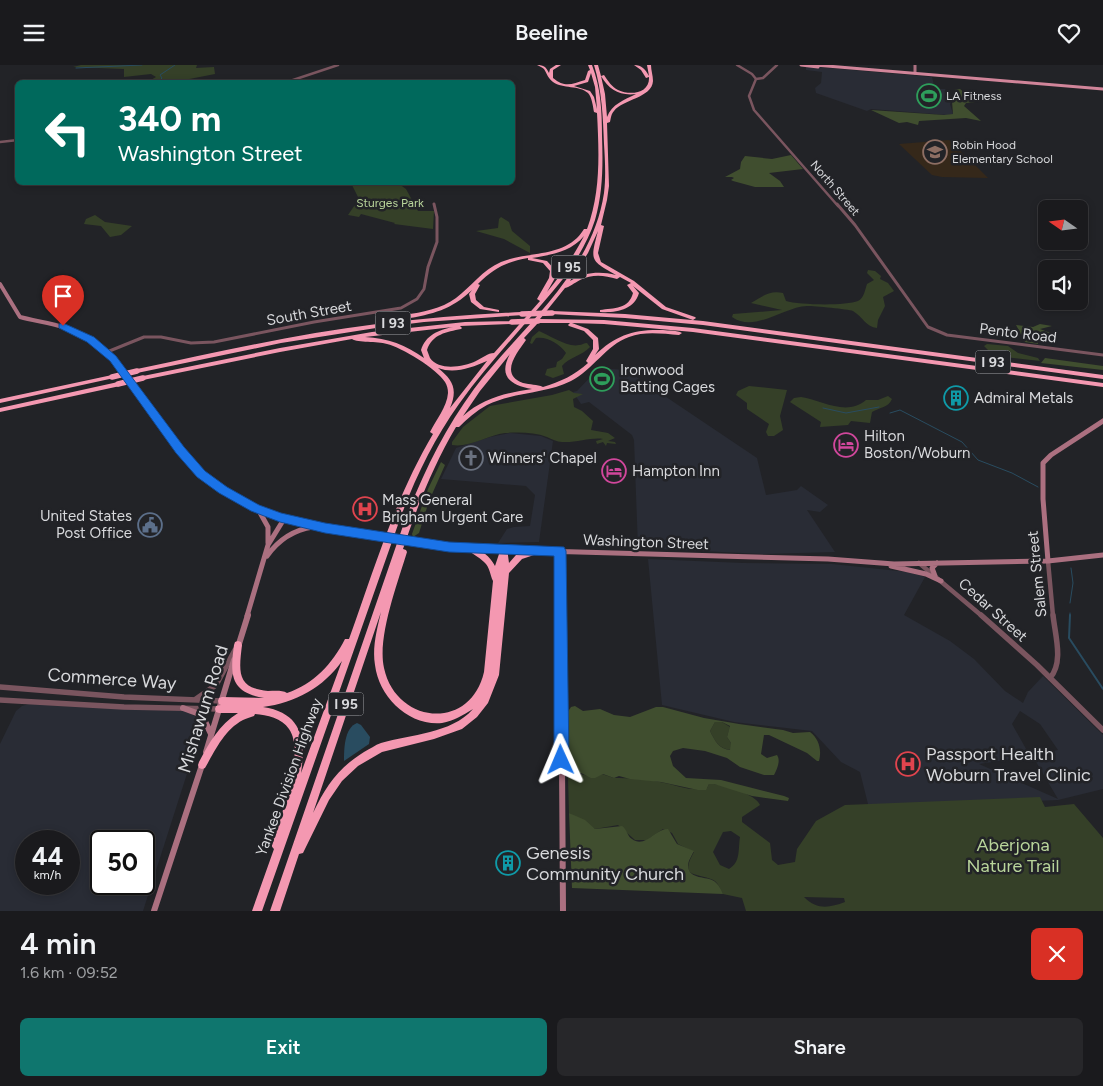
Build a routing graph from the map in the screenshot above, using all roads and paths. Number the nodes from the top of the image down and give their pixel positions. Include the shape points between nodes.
1 (338, 65) edge
2 (539, 65) edge
3 (559, 65) edge
4 (590, 65) edge
5 (596, 65) edge
6 (636, 65) edge
7 (648, 65) edge
8 (737, 65) edge
9 (777, 65) edge
10 (801, 65) edge
11 (815, 65) edge
12 (915, 65) edge
13 (915, 73) junction
14 (756, 79) junction
15 (293, 80) edge
16 (996, 81) junction
17 (1103, 89) edge
18 (600, 132) junction
19 (15, 140) edge
20 (0, 142) edge
21 (606, 142) junction
22 (607, 165) junction
23 (434, 205) dead end
24 (596, 212) junction
25 (0, 284) edge
26 (550, 303) junction
27 (555, 313) junction
28 (522, 314) junction
29 (530, 315) junction
30 (500, 322) junction
31 (543, 322) junction
32 (531, 324) junction
33 (361, 327) junction
34 (732, 327) junction
35 (931, 329) joint
36 (727, 334) junction
37 (511, 338) junction
38 (316, 342) junction
39 (107, 352) junction
40 (1103, 355) edge
41 (1103, 377) edge
42 (1103, 385) edge
43 (0, 401) edge
44 (0, 410) edge
45 (1103, 421) edge
46 (449, 432) junction
47 (414, 476) junction
48 (258, 509) junction
49 (412, 511) junction
50 (284, 519) junction
51 (325, 528) junction
52 (268, 545) junction
53 (471, 549) junction
54 (504, 550) junction
55 (537, 551) junction
56 (560, 551) junction
57 (1103, 555) edge
58 (1048, 561) junction
59 (263, 563) junction
60 (878, 563) junction
61 (918, 563) junction
62 (937, 563) junction
63 (506, 576) junction
64 (938, 578) junction
65 (497, 592) junction
66 (368, 599) junction
67 (238, 645) junction
68 (1050, 678) junction
69 (0, 687) edge
70 (292, 695) junction
71 (0, 700) edge
72 (195, 700) junction
73 (220, 705) junction
74 (183, 708) junction
75 (260, 711) junction
76 (1103, 730) edge
77 (211, 735) junction
78 (202, 765) junction
79 (280, 896) junction
80 (154, 911) edge
81 (256, 911) edge
82 (275, 911) edge
83 (563, 911) edge

1 - 15 street
2 - 18 highway via 546,69 553,81 591,94
3 - 4 highway via 551,70 550,76 558,82 572,85 589,79
4 - 18 highway, Yankee Division Highway / I 95 via 598,92
5 - 6 highway via 610,88 629,94 642,91 648,84 644,71
5 - 21 highway, Yankee Division Highway / I 95 via 604,94
7 - 21 highway via 650,86 612,110 608,117
8 - 14 street
9 - 14 street via 762,79
10 - 16 main road
11 - 13 main road
12 - 13 main road
13 - 16 main road
14 - 35 street, North Street via 749,95 753,108 859,229 922,321
16 - 17 main road
18 - 24 highway, Yankee Division Highway / I 95 via 601,184
19 - 20 street
21 - 22 highway, Yankee Division Highway / I 95
22 - 26 highway, Yankee Division Highway / I 95 via 605,199 597,230 577,268
22 - 34 highway via 610,193 595,251 598,262 664,308
23 - 39 street, South Street via 436,243 424,289 417,299 401,308 211,342 144,337
24 - 29 highway, Yankee Division Highway / I 95 via 572,262
24 - 33 highway via 582,235 570,246 500,264 440,309
25 - 39 main road, Washington Street via 22,317 67,328
26 - 27 highway via 574,281 594,274 619,278 635,291 633,301 620,308
26 - 32 highway, Yankee Division Highway / I 95
27 - 28 highway, I 93, bridge
27 - 34 highway, I 93 via 647,317
28 - 29 highway via 482,308 473,301 472,293 482,279 497,269 522,259 538,260 548,264 554,274
28 - 33 highway, I 93 via 437,318
29 - 37 highway, Yankee Division Highway / I 95
30 - 31 highway, I 93, bridge
30 - 37 highway via 437,334 426,343 425,354 438,366 468,367 487,359
30 - 38 highway, I 93 via 410,328
31 - 32 highway via 584,328 594,336 597,345 590,359 576,372 541,387 519,383 508,369
31 - 36 highway, I 93 via 648,325
32 - 46 highway, Yankee Division Highway / I 95 via 483,383
33 - 43 highway, I 93, bridge via 277,341
34 - 41 highway, I 93
35 - 40 street, Pento Road via 947,335
36 - 42 highway, I 93
36 - 46 highway via 652,331 625,337 609,345 570,379 547,389 490,401
37 - 47 highway, Yankee Division Highway / I 95 via 455,406
38 - 44 highway, I 93, bridge
38 - 47 highway via 369,339 395,343 414,353 449,382 450,400
39 - 48 main road, Washington Street via 201,474
45 - 58 main road, Salem Street via 1043,463
46 - 49 highway, Yankee Division Highway / I 95
47 - 66 highway, Yankee Division Highway / I 95
48 - 50 main road, Washington Street
48 - 52 main road via 268,527
49 - 65 highway via 378,653 385,687 404,709 421,717 445,717 465,709 480,695 488,674
49 - 79 highway, Yankee Division Highway / I 95
50 - 51 main road, Washington Street
50 - 52 main road, Mishawum Road
51 - 53 main road, Washington Street, bridge
51 - 59 main road via 306,528 286,535
52 - 59 main road, Mishawum Road
53 - 54 main road, Washington Street
53 - 65 highway via 490,563
54 - 55 main road, Washington Street
54 - 63 highway
54 - 65 highway
55 - 56 main road, Washington Street
55 - 63 highway via 515,559
56 - 60 main road, Washington Street
56 - 83 main road
57 - 58 main road, Washington Street
58 - 62 main road, Washington Street
58 - 68 street, Salem Street via 1058,661
59 - 67 main road, Mishawum Road
60 - 61 main road, Washington Street
60 - 64 main road
61 - 62 main road, Washington Street
61 - 64 street, Cedar Street
62 - 64 main road via 932,568
63 - 79 highway via 495,675 483,703 459,726 371,752 347,770 322,805
64 - 68 street, Cedar Street
66 - 70 highway via 332,668 311,686
66 - 81 highway, Yankee Division Highway / I 95
67 - 70 highway via 236,672 242,684 266,695
67 - 72 street via 218,684
67 - 73 main road, Mishawum Road
68 - 76 street
69 - 72 street, Commerce Way
70 - 73 highway via 265,702
71 - 74 street, Commerce Way
72 - 73 street, Commerce Way
73 - 74 street, Commerce Way
73 - 75 highway
73 - 77 main road, Mishawum Road
74 - 77 main road via 202,715
75 - 78 highway via 244,715 227,725
75 - 81 highway via 274,713 289,721 297,733 300,753
77 - 78 main road, Mishawum Road
78 - 80 main road, Mishawum Road
79 - 82 highway, Yankee Division Highway / I 95

